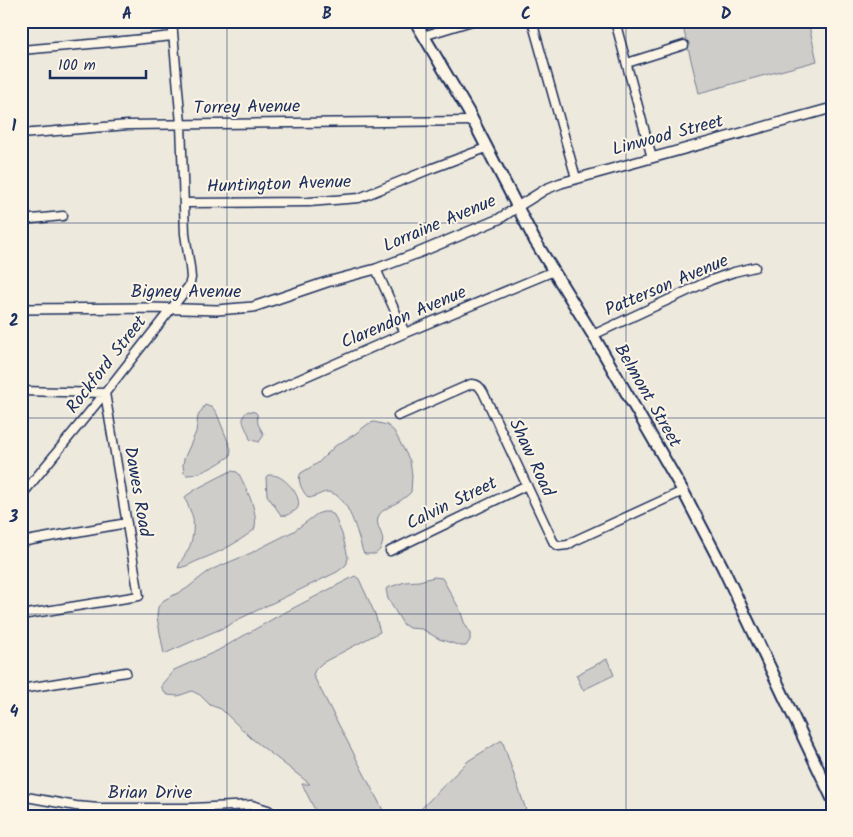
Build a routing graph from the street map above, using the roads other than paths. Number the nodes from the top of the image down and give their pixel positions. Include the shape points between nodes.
1 (172, 21) edge
2 (414, 21) edge
3 (472, 21) edge
4 (532, 21) edge
5 (615, 21) edge
6 (174, 36) junction
7 (423, 36) junction
8 (684, 45) dead end
9 (21, 50) edge
10 (627, 64) junction
11 (832, 108) edge
12 (473, 121) junction
13 (181, 124) junction
14 (21, 134) edge
15 (486, 148) junction
16 (652, 158) junction
17 (576, 178) junction
18 (185, 203) junction
19 (517, 206) junction
20 (63, 216) dead end
21 (21, 220) edge
22 (755, 267) dead end
23 (376, 269) junction
24 (554, 271) junction
25 (21, 309) edge
26 (170, 309) junction
27 (405, 333) junction
28 (592, 335) junction
29 (21, 391) edge
30 (105, 393) junction
31 (266, 394) dead end
32 (398, 416) dead end
33 (527, 485) junction
34 (683, 491) junction
35 (21, 496) edge
36 (127, 523) junction
37 (21, 542) edge
38 (390, 551) dead end
39 (21, 615) edge
40 (126, 672) dead end
41 (21, 689) edge
42 (828, 782) edge
43 (21, 796) edge
44 (832, 798) edge
45 (276, 816) edge

1 - 6 street, Rockford Street
2 - 7 main road, Belmont Street
3 - 7 street
4 - 17 street
5 - 10 street
6 - 9 street
6 - 13 street, Rockford Street
7 - 12 main road, Belmont Street
8 - 10 street
10 - 16 street
11 - 16 street, Linwood Street
12 - 13 street, Torrey Avenue
12 - 15 main road, Belmont Street
13 - 14 street, Torrey Avenue
13 - 18 street, Rockford Street
15 - 18 street, Huntington Avenue via 354,199
15 - 19 main road, Belmont Street
16 - 17 street, Linwood Street
17 - 19 street, Linwood Street via 546,189
18 - 26 street, Rockford Street via 190,281 187,290
19 - 23 street, Lorraine Avenue via 499,219
19 - 24 main road, Belmont Street
20 - 21 street
22 - 28 street, Patterson Avenue via 711,280
23 - 26 street, Bigney Avenue via 253,307
23 - 27 street
24 - 27 street, Clarendon Avenue
24 - 28 main road, Belmont Street
25 - 26 street, Bigney Avenue
26 - 30 street, Rockford Street
27 - 31 street, Clarendon Avenue
28 - 34 main road, Belmont Street
29 - 30 street
30 - 35 street, Rockford Street
30 - 36 street, Dawes Road
32 - 33 street, Shaw Road via 476,384 483,392
33 - 34 street, Shaw Road via 554,543 562,547
33 - 38 street, Calvin Street
34 - 42 main road, Belmont Street
36 - 37 street
36 - 39 street, Dawes Road via 139,596
40 - 41 street
42 - 44 main road, Belmont Street
43 - 45 street, Brian Drive via 92,807 252,805

